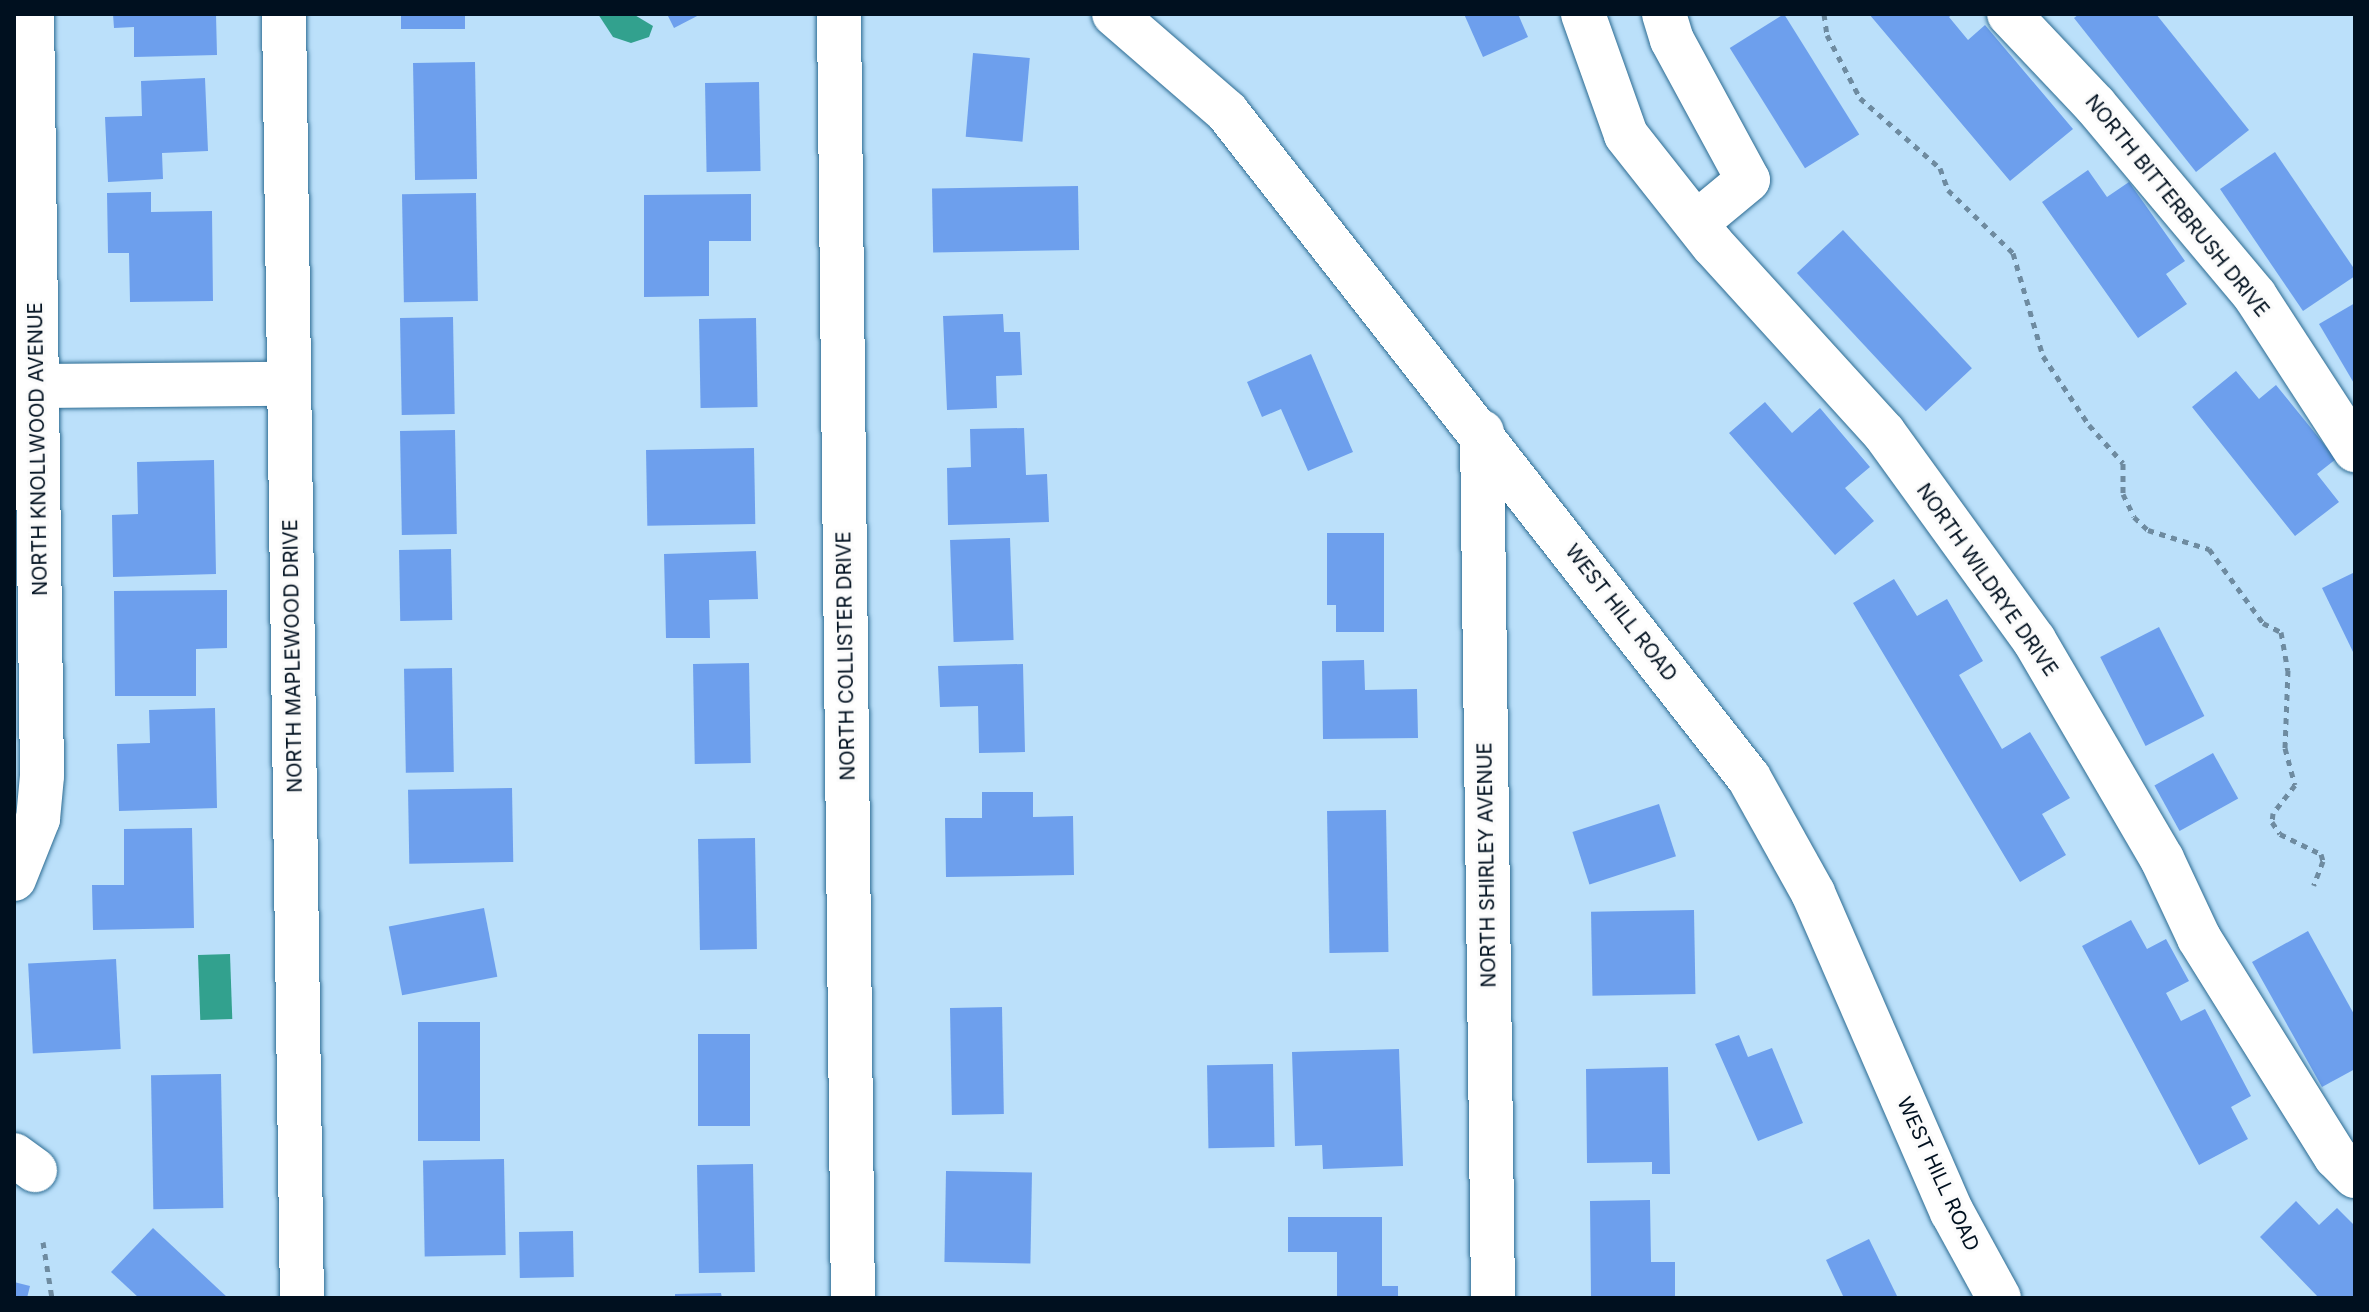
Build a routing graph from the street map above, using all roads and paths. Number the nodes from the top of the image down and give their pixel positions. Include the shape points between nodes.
1 (32, 14) edge
2 (284, 14) edge
3 (839, 14) edge
4 (1114, 14) edge
5 (1583, 14) edge
6 (1664, 14) edge
7 (1824, 14) edge
8 (2009, 14) edge
9 (1696, 223) junction
10 (289, 384) junction
11 (37, 386) junction
12 (1482, 432) junction
13 (2355, 450) edge
14 (14, 879) edge
15 (2314, 885) dead end
16 (2355, 1176) edge
17 (43, 1242) dead end
18 (52, 1298) edge
19 (302, 1298) edge
20 (853, 1298) edge
21 (1493, 1298) edge
22 (1999, 1298) edge

1 - 11 street, NORTH KNOLLWOOD AVENUE
2 - 10 street, NORTH MAPLEWOOD DRIVE
3 - 20 street, NORTH COLLISTER DRIVE
4 - 12 street, WEST HILL ROAD via 1227,112
5 - 9 street, NORTH WILDRYE DRIVE via 1626,135
6 - 9 street via 1672,40 1748,180
7 - 15 path via 1827,35 1860,98 1940,168 1948,190 2013,253 2043,356 2072,391 2089,425 2123,463 2123,494 2134,517 2148,530 2209,549 2263,623 2281,632 2288,670 2285,748 2295,792 2273,813 2272,822 2280,834 2321,854
8 - 13 street, NORTH BITTERBRUSH DRIVE via 2095,105 2255,296
9 - 16 street, NORTH WILDRYE DRIVE via 1884,433 2034,640 2162,859 2199,938 2336,1157
10 - 11 street
10 - 19 street, NORTH MAPLEWOOD DRIVE
11 - 14 street, NORTH KNOLLWOOD AVENUE via 42,776 38,819
12 - 21 street, NORTH SHIRLEY AVENUE
12 - 22 street, WEST HILL ROAD via 1749,778 1813,893 1952,1212
17 - 18 path

